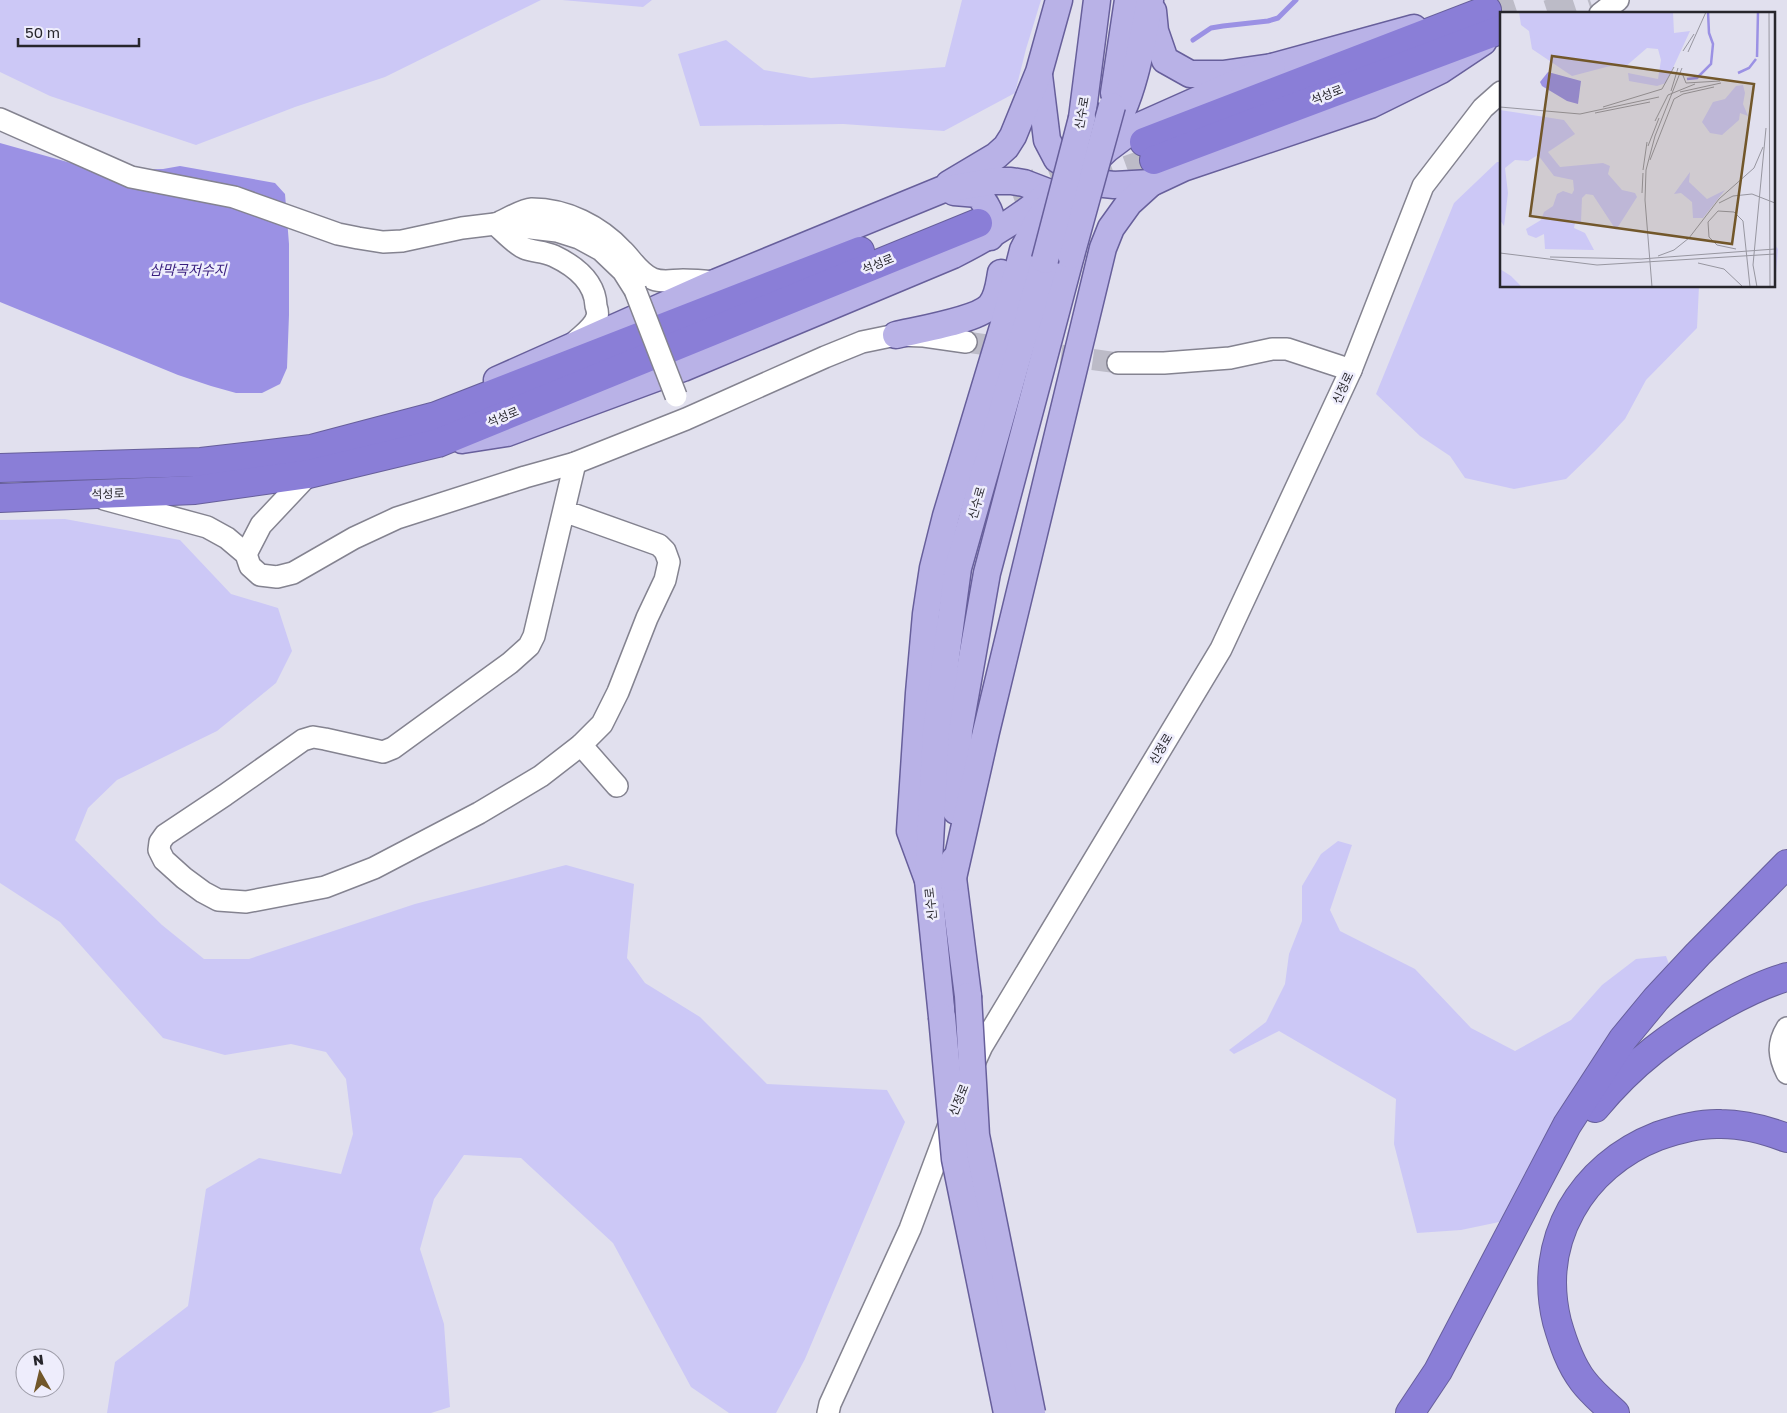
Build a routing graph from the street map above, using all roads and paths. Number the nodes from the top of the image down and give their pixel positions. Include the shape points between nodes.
1 (1059, 0) edge
2 (1097, 0) edge
3 (1128, 0) edge
4 (1151, 0) edge
5 (1618, 0) edge
6 (1603, 12) edge
7 (1494, 20) edge
8 (1272, 67) junction
9 (1039, 72) junction
10 (1500, 93) edge
11 (0, 119) edge
12 (1146, 153) junction
13 (1183, 168) junction
14 (1077, 172) junction
15 (941, 190) junction
16 (1053, 194) junction
17 (980, 222) junction
18 (495, 224) junction
19 (1104, 248) junction
20 (953, 255) junction
21 (1001, 272) junction
22 (717, 282) junction
23 (1006, 316) junction
24 (896, 335) junction
25 (966, 342) tunnel mouth
26 (568, 348) junction
27 (1118, 363) tunnel mouth
28 (1352, 370) junction
29 (436, 416) junction
30 (686, 419) junction
31 (438, 443) junction
32 (575, 462) junction
33 (0, 468) edge
34 (309, 474) junction
35 (87, 495) junction
36 (0, 498) edge
37 (564, 511) junction
38 (246, 554) junction
39 (581, 745) junction
40 (617, 786) dead end
41 (1787, 864) edge
42 (940, 879) junction
43 (1787, 977) edge
44 (1787, 1028) edge
45 (1787, 1073) edge
46 (1787, 1138) edge
47 (1535, 1189) junction
48 (828, 1413) edge
49 (1007, 1413) edge
50 (1032, 1413) edge
51 (1410, 1413) edge
52 (1615, 1413) edge

1 - 9 main road
2 - 42 main road, 신수로, bridge via 1082,118 1046,260 958,568 936,731
3 - 42 main road, 신수로, bridge via 1112,106 987,573 959,731
4 - 8 main road via 1155,31 1165,60 1190,74 1223,74
4 - 14 main road via 1122,115
5 - 6 street
7 - 8 main road via 1392,33
7 - 12 highway, 석성로
7 - 13 main road via 1442,70 1370,105
8 - 12 main road
9 - 14 main road via 1047,140 1057,159
9 - 15 main road via 1020,122 1006,147
10 - 28 street, 신정로 via 1482,108 1423,186
11 - 18 street via 131,177 234,197 338,234 383,242 402,241
12 - 13 main road
12 - 13 main road via 1134,141 1138,154 1154,169
12 - 14 main road
12 - 14 main road via 1114,185 1095,183
12 - 19 main road via 1129,203 1111,228
14 - 16 main road
15 - 16 main road via 1010,181
15 - 17 main road via 978,194 989,208 992,225
15 - 22 main road
16 - 17 main road via 1022,216
16 - 19 main road via 1067,199 1090,215 1101,230
16 - 23 main road via 1023,250
17 - 20 main road
17 - 29 highway, 석성로
17 - 31 highway, 석성로
18 - 22 street via 530,209 576,218 593,226 619,246 651,279
18 - 26 street via 524,248 540,250 572,266 592,287 597,316 591,328
18 - 30 street, bridge via 557,231 579,238 601,250 623,271 635,290
19 - 42 main road via 986,732
20 - 21 main road via 991,260
20 - 31 main road via 683,368 507,433
21 - 23 main road via 1005,281
21 - 24 main road via 998,292 984,312
22 - 26 main road
23 - 42 main road via 946,516 926,614 910,831
24 - 25 street
24 - 30 street via 862,342
26 - 29 main road via 497,379
27 - 28 street via 1230,358 1287,349
28 - 48 street, 신정로 via 1222,649 982,1046 962,1090 910,1229
29 - 33 highway, 석성로 via 311,449 201,462
30 - 32 street
31 - 34 highway, 석성로
32 - 37 street
32 - 38 street via 397,518 354,538 294,573 277,577 260,575 250,566
34 - 35 highway, 석성로 via 196,490
34 - 38 street via 261,525
35 - 36 highway, 석성로
35 - 38 street via 207,527
37 - 39 street via 659,545 669,562 665,580 618,692 602,724
37 - 39 street via 534,636 529,646 510,663 383,752 325,739 303,740 165,835 159,850 164,860 184,878 218,900 246,902 325,887 374,868 479,813 541,776
39 - 40 street
41 - 47 highway via 1656,999 1623,1039 1567,1125
42 - 49 main road, 신수로, bridge via 942,1017 955,1159
42 - 50 main road, 신수로, bridge via 968,996 976,1135
43 - 47 highway via 1742,995 1690,1023 1648,1052 1574,1133
44 - 45 street via 1780,1046 1780,1060
46 - 52 highway via 1720,1123 1674,1130 1632,1148 1588,1185 1572,1208 1554,1253 1552,1297 1562,1341 1583,1381
47 - 51 highway via 1438,1371

